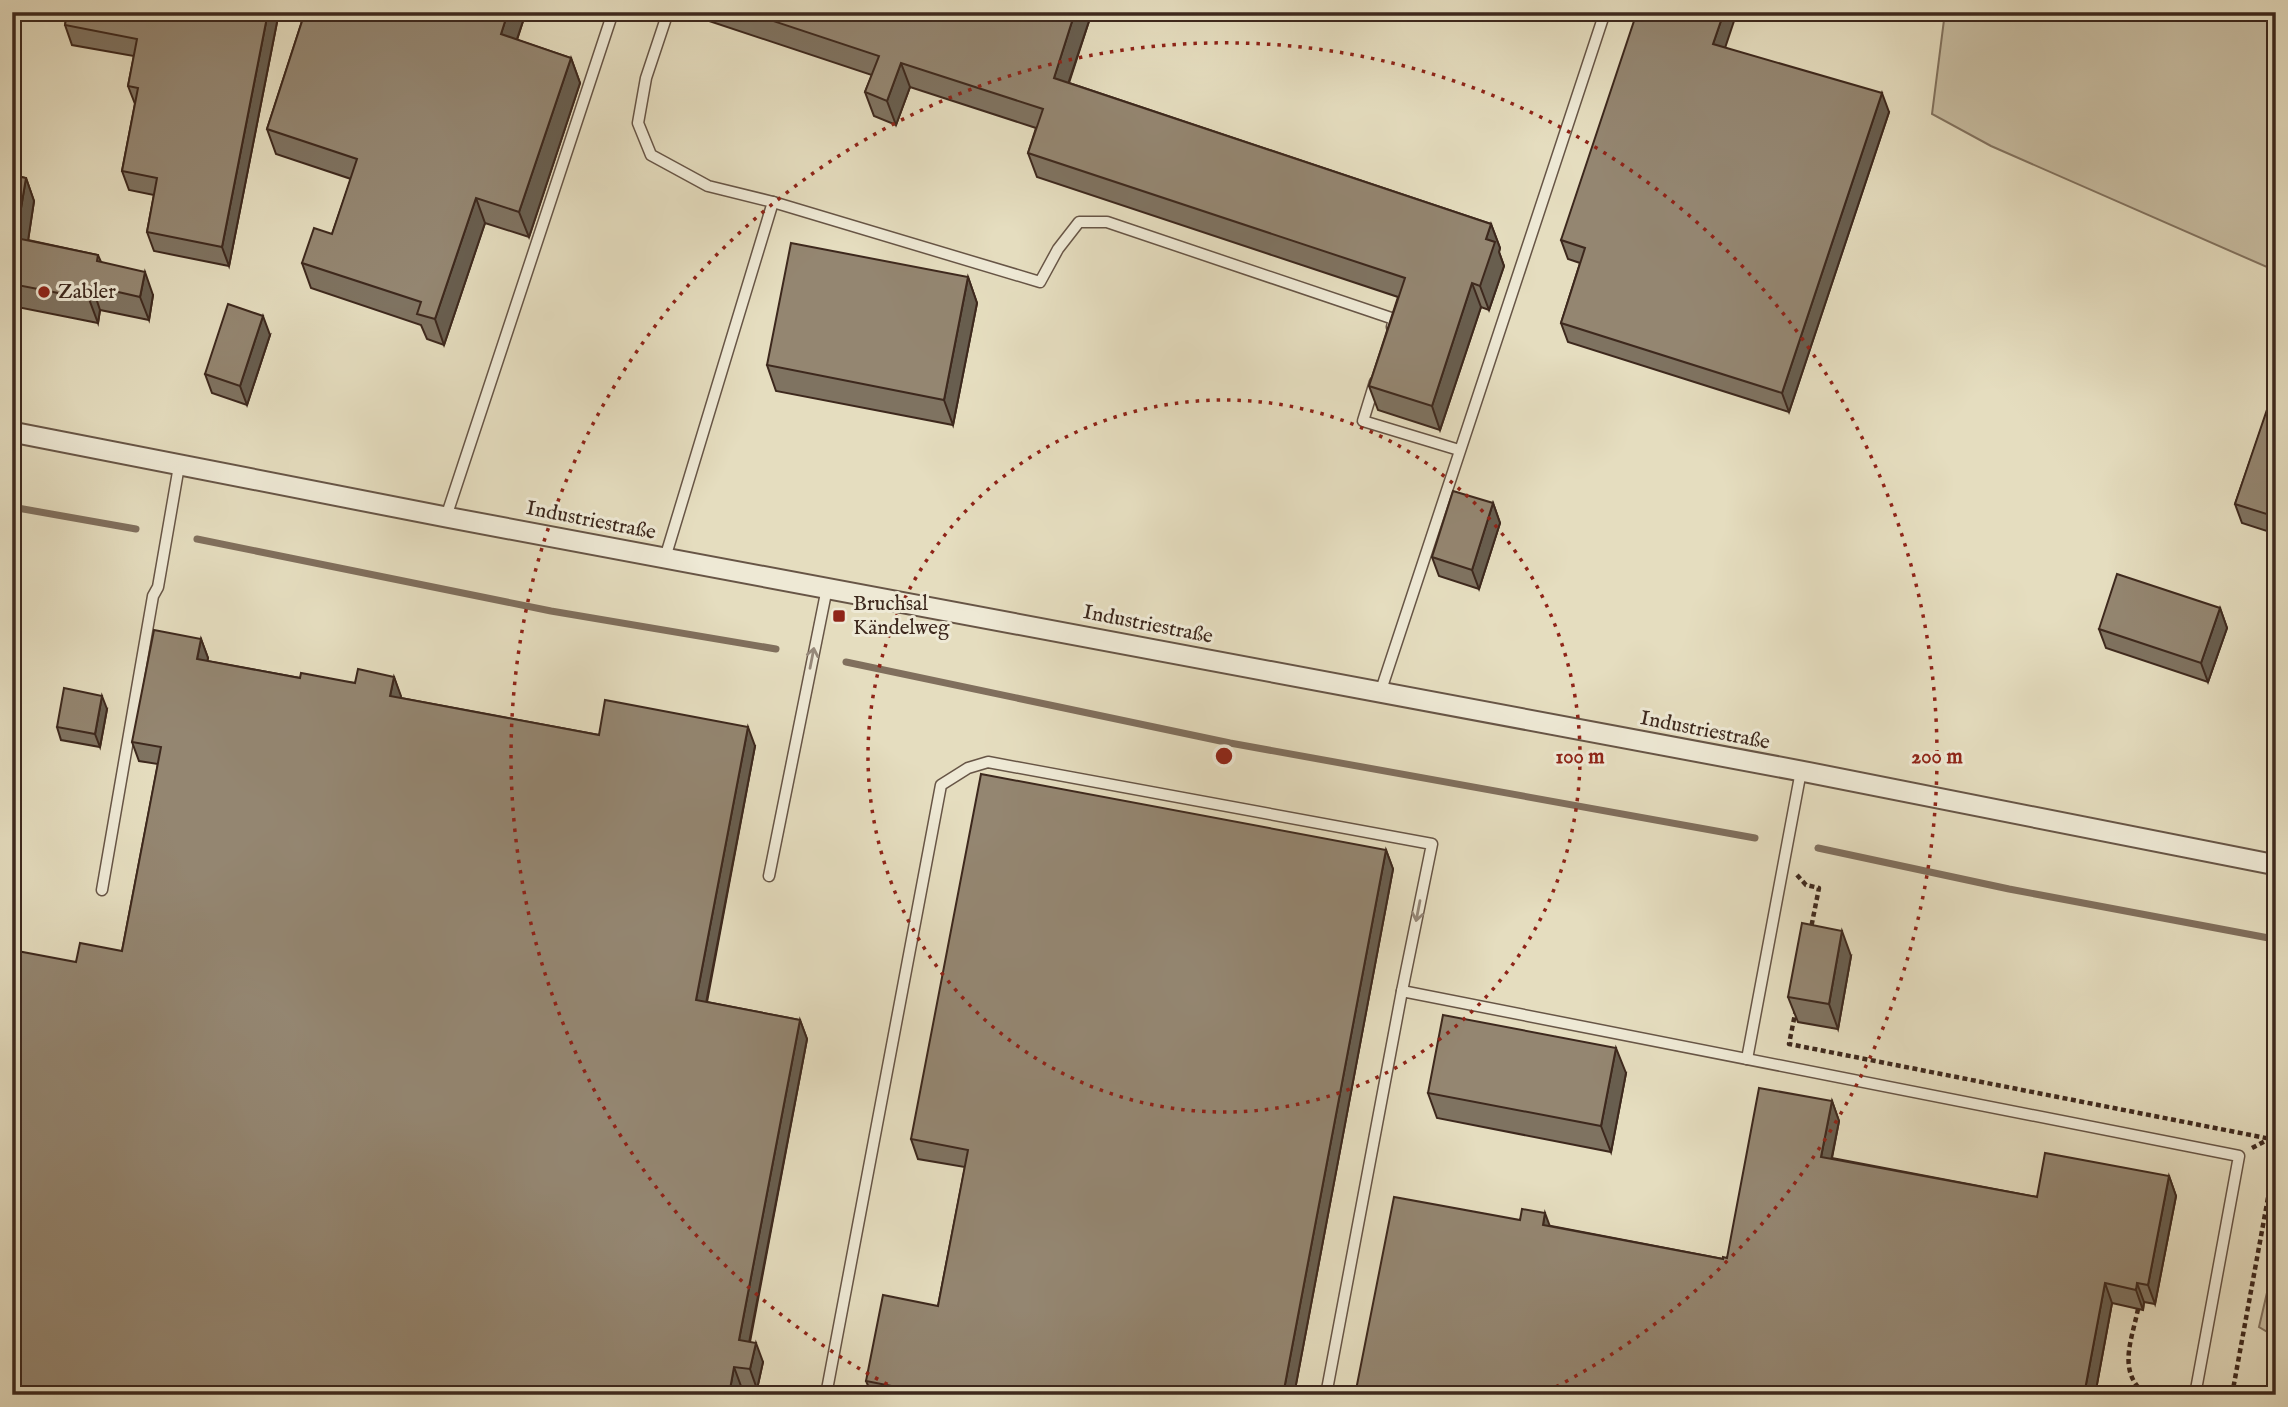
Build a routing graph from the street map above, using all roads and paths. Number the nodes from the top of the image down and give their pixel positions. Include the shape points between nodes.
1 (613, 12) edge
2 (668, 12) edge
3 (1605, 12) edge
4 (773, 202) junction
5 (1390, 332) edge
6 (1379, 370) edge
7 (12, 432) edge
8 (1460, 450) junction
9 (179, 466) junction
10 (446, 517) junction
11 (665, 558) junction
12 (827, 588) junction
13 (1380, 693) junction
14 (1801, 771) junction
15 (2276, 865) edge
16 (1781, 873) junction
17 (769, 876) dead end
18 (102, 890) dead end
19 (1810, 937) edge
20 (1402, 991) junction
21 (1798, 997) edge
22 (1746, 1059) junction
23 (2276, 1086) edge
24 (2269, 1139) junction
25 (2276, 1140) edge
26 (2276, 1154) edge
27 (2239, 1156) junction
28 (2138, 1308) edge
29 (826, 1395) edge
30 (1326, 1395) edge
31 (2147, 1395) edge
32 (2195, 1395) edge
33 (2232, 1395) edge

1 - 10 lane
2 - 4 lane via 646,78 638,123 650,155 708,186
3 - 8 lane
4 - 5 lane via 1040,282 1079,222 1107,222 1394,319
4 - 11 lane
6 - 8 lane via 1363,421
7 - 9 street, Industriestraße
8 - 13 lane
9 - 10 street, Industriestraße
9 - 18 lane
10 - 11 street, Industriestraße
11 - 12 street, Industriestraße
12 - 13 street, Industriestraße
17 -> 12 lane
13 - 14 street, Industriestraße
14 - 15 street, Industriestraße
14 - 16 lane
16 - 19 path via 1797,875 1806,885 1819,888
16 - 22 lane
20 - 22 lane
29 -> 20 lane via 941,785 988,762 1432,844
20 - 30 lane
21 - 24 path via 1789,1044
22 - 27 lane
23 - 24 path
24 - 25 path
24 - 27 path
26 - 33 path
27 - 32 lane
28 - 31 path via 2128,1364 2131,1379

